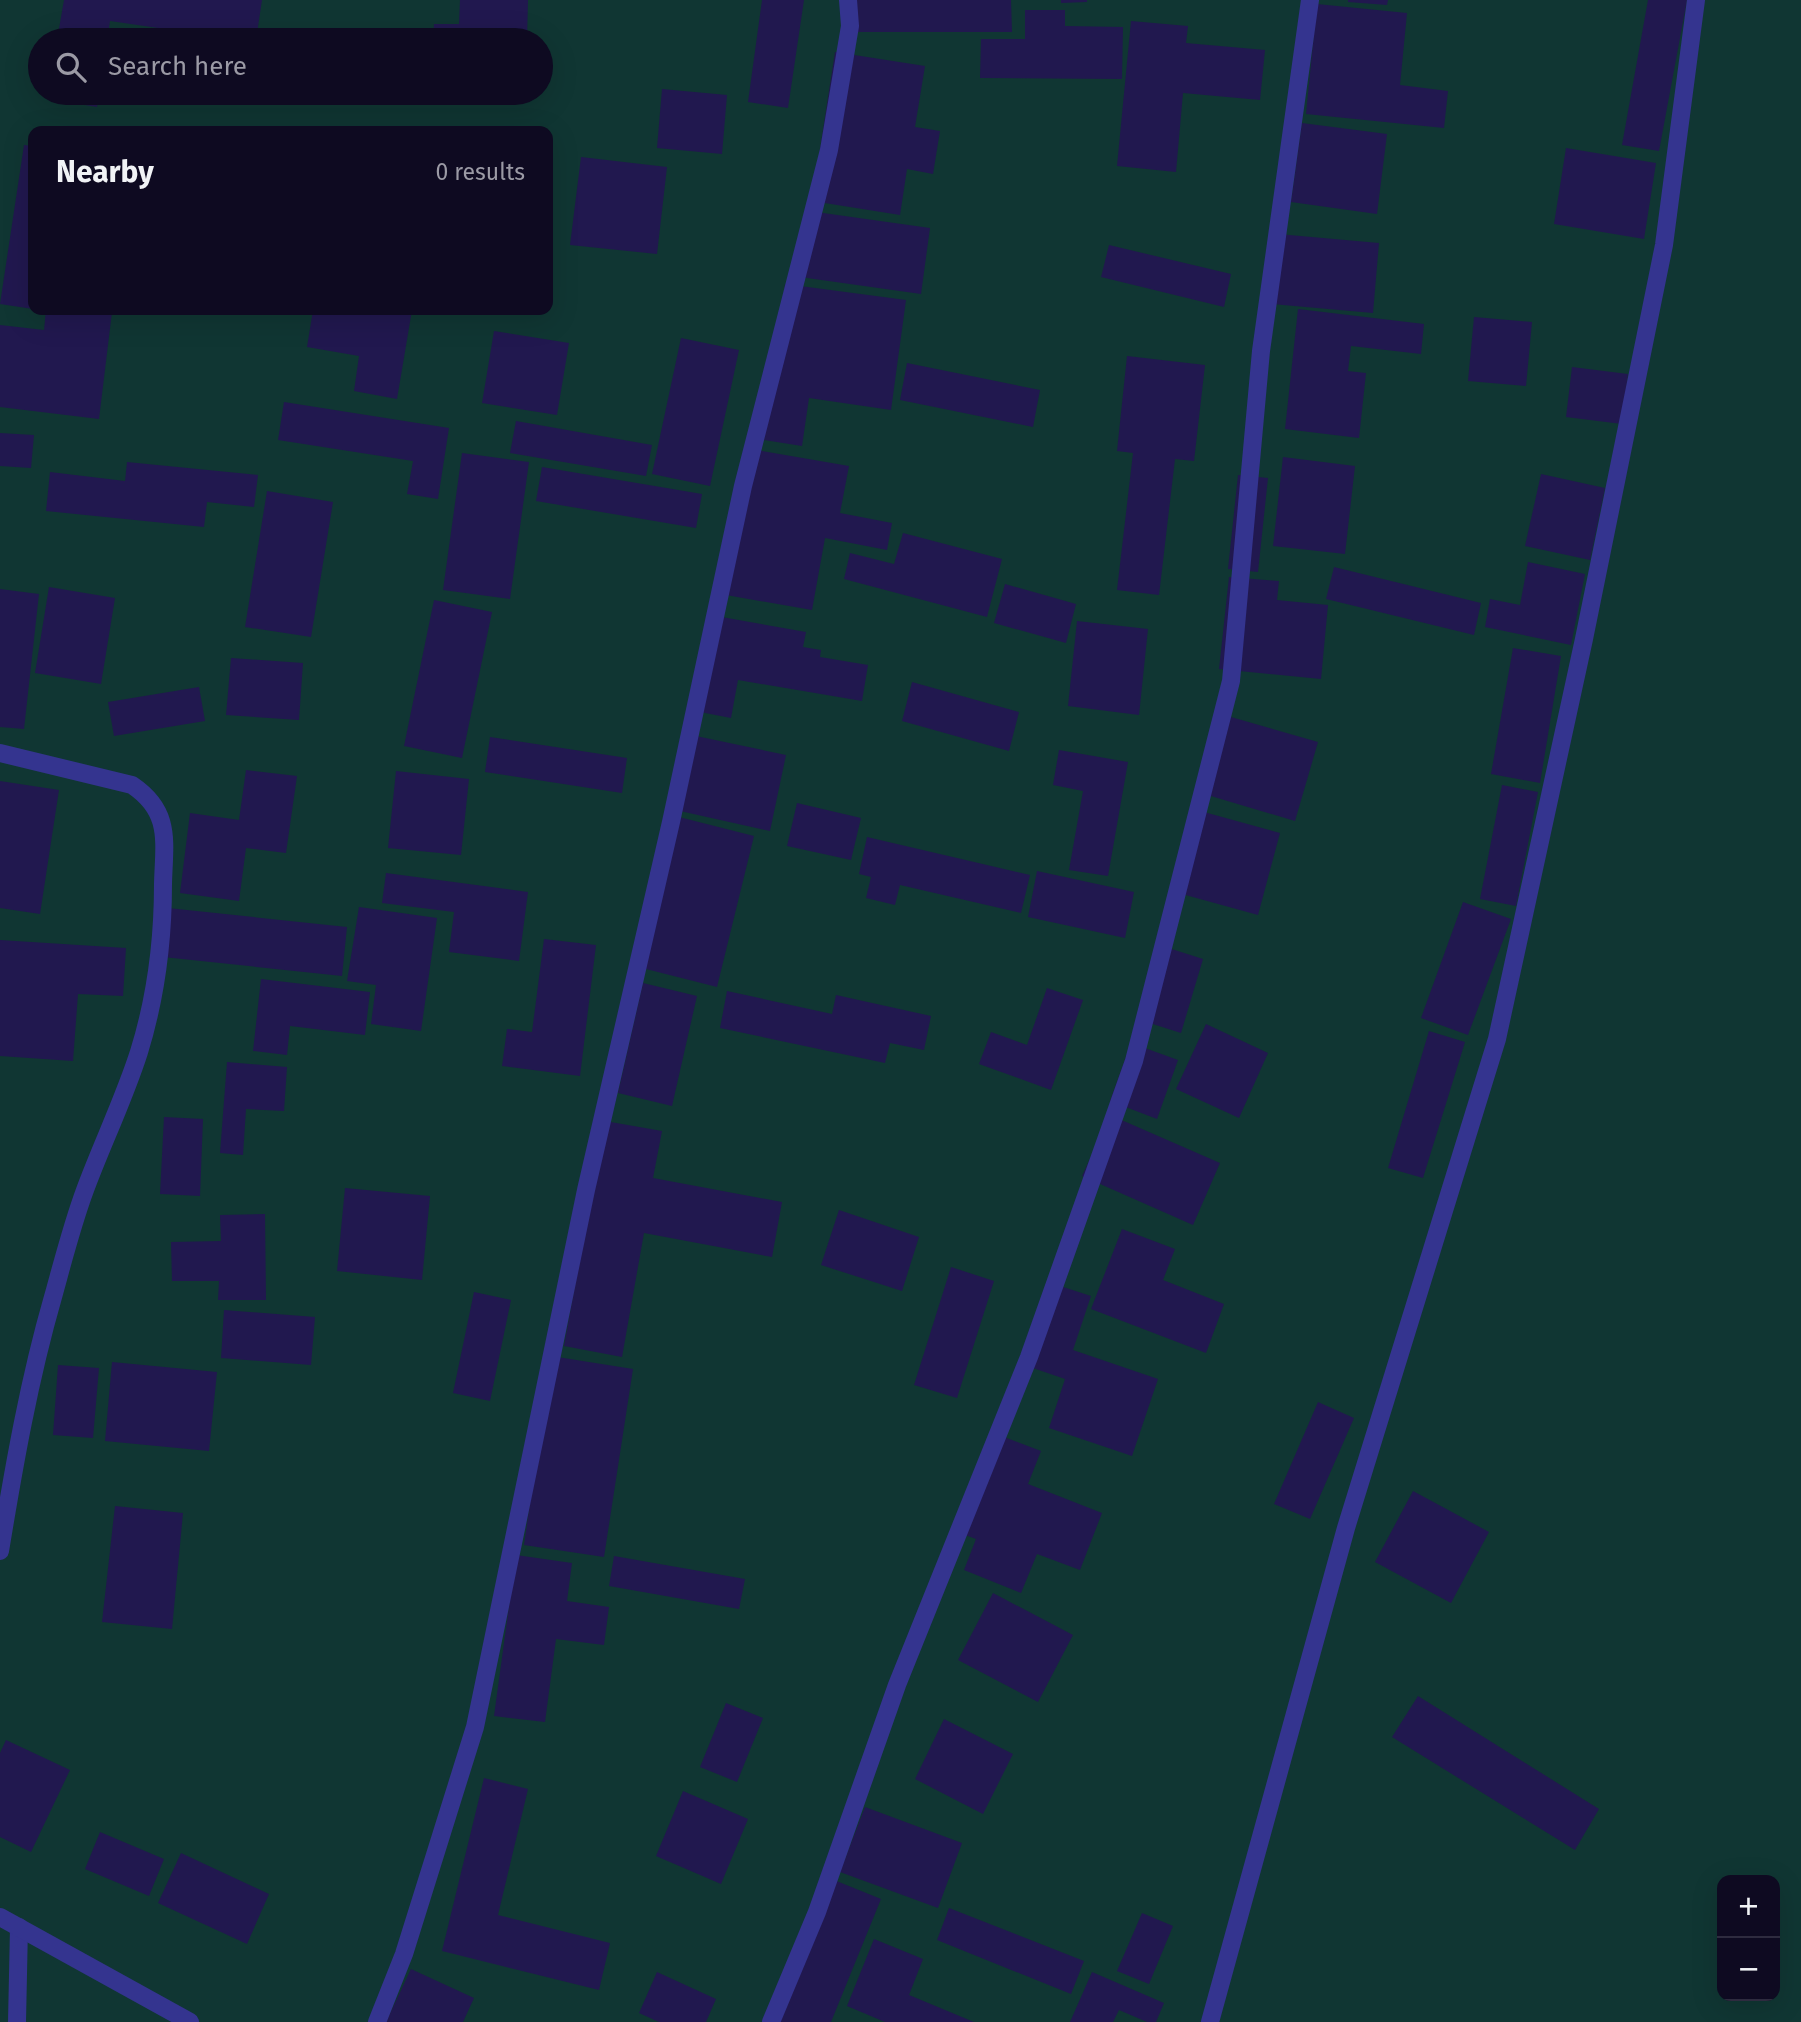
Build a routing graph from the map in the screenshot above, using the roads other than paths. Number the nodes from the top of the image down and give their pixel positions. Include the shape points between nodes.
1 (848, 0) edge
2 (1310, 0) edge
3 (1696, 0) edge
4 (0, 753) edge
5 (0, 1551) edge
6 (0, 1917) edge
7 (19, 1927) junction
8 (17, 2022) edge
9 (190, 2022) edge
10 (377, 2022) edge
11 (771, 2022) edge
12 (1210, 2022) edge

1 - 10 street via 848,37 829,150 743,485 586,1190 475,1727 404,1954
2 - 11 street via 1261,351 1231,681 1134,1061 1029,1357 897,1685 817,1912
3 - 12 street via 1664,245 1497,1039 1346,1528
4 - 5 street via 132,785 157,808 163,823 164,858 158,976 123,1096 85,1191 52,1300 18,1446
6 - 7 street
7 - 8 street
7 - 9 street

